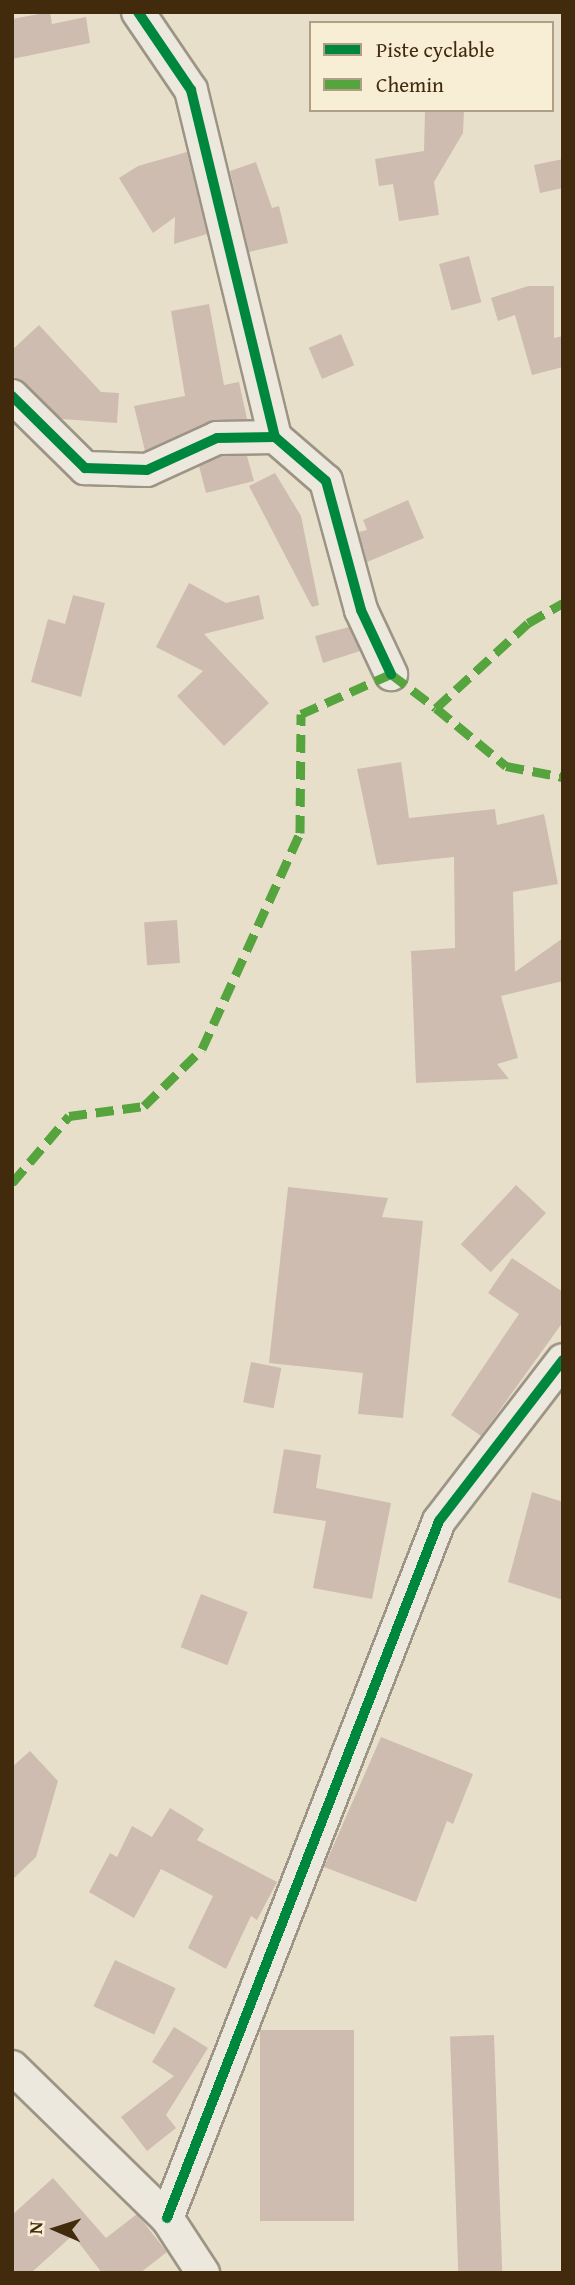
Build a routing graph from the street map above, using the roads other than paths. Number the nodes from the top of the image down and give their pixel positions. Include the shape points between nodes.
1 (138, 12) edge
2 (12, 396) edge
3 (275, 437) junction
4 (391, 674) dead end
5 (563, 1360) edge
6 (12, 2067) edge
7 (167, 2218) junction
8 (203, 2273) edge

1 - 3 street via 191,90
2 - 3 street via 85,468 147,470 217,438
3 - 4 street via 326,481 361,610
5 - 7 street via 439,1521
6 - 7 street
7 - 8 street

